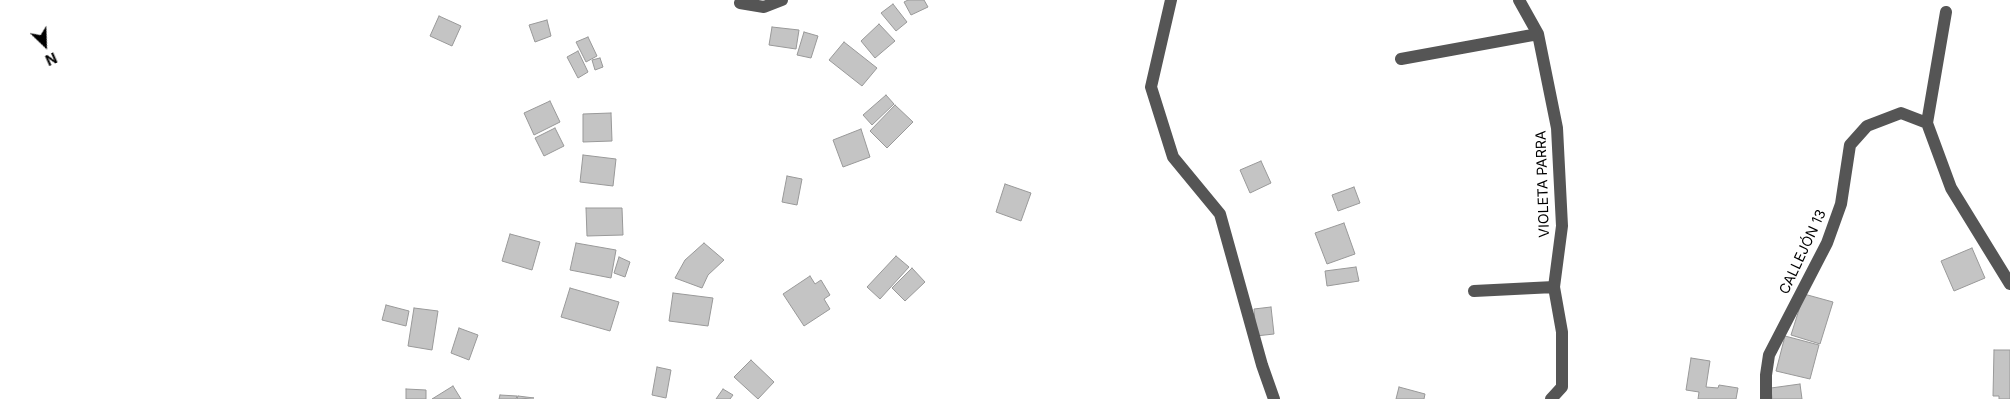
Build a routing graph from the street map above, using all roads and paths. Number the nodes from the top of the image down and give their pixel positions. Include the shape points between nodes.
1 (782, 0) edge
2 (1171, 0) edge
3 (1519, 0) edge
4 (740, 4) dead end
5 (1946, 12) dead end
6 (1538, 34) junction
7 (1401, 59) dead end
8 (1927, 123) junction
9 (2010, 284) edge
10 (1554, 286) junction
11 (1474, 291) dead end
12 (1274, 399) edge
13 (1551, 399) edge
14 (1766, 399) edge

1 - 4 street via 764,7
2 - 12 street via 1151,87 1173,157 1220,214
3 - 6 street, VIOLETA PARRA
5 - 8 street
6 - 7 street
6 - 10 street, VIOLETA PARRA via 1557,128 1562,226
8 - 9 street via 1951,188
8 - 14 street, CALLEJÓN 13 via 1901,113 1867,126 1850,145 1841,204 1830,235 1769,354
10 - 11 street
10 - 13 street, VIOLETA PARRA via 1562,332 1562,387

